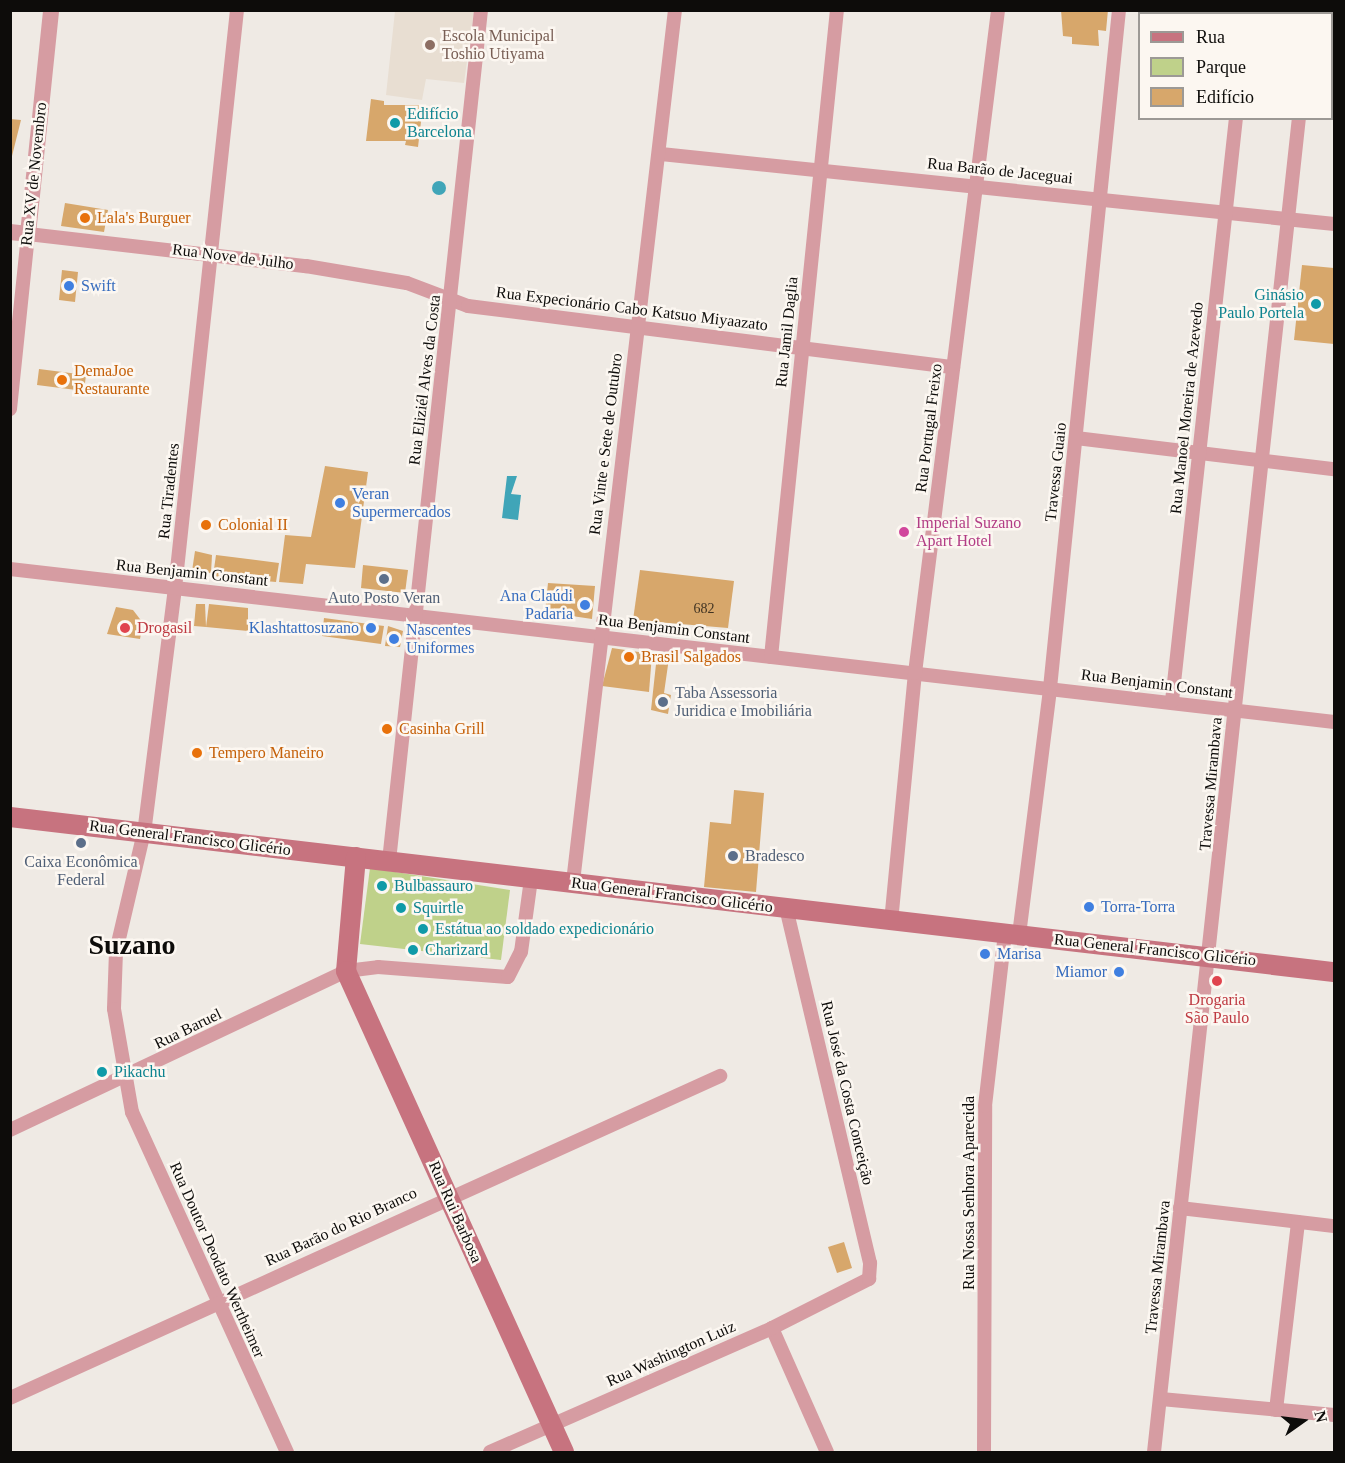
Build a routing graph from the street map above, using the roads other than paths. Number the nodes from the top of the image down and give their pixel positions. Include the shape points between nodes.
1 (51, 10) edge
2 (237, 10) edge
3 (481, 10) edge
4 (675, 10) edge
5 (837, 10) edge
6 (998, 10) edge
7 (1119, 10) edge
8 (1325, 10) edge
9 (1335, 11) edge
10 (1236, 120) edge
11 (1299, 120) edge
12 (662, 154) junction
13 (821, 169) junction
14 (973, 185) junction
15 (1101, 198) junction
16 (1226, 212) junction
17 (1290, 218) junction
18 (1335, 224) edge
19 (10, 232) edge
20 (28, 234) junction
21 (210, 254) junction
22 (451, 299) junction
23 (637, 326) junction
24 (802, 346) junction
25 (953, 367) junction
26 (10, 409) edge
27 (1076, 438) junction
28 (1199, 453) junction
29 (1264, 461) junction
30 (1335, 469) edge
31 (10, 569) edge
32 (175, 588) junction
33 (415, 614) junction
34 (598, 637) junction
35 (771, 657) junction
36 (915, 673) junction
37 (1050, 688) junction
38 (1172, 701) junction
39 (1235, 710) junction
40 (1335, 722) edge
41 (10, 817) edge
42 (144, 832) junction
43 (356, 857) junction
44 (389, 861) junction
45 (531, 879) junction
46 (573, 882) junction
47 (786, 909) junction
48 (891, 922) junction
49 (1012, 935) junction
50 (1210, 956) junction
51 (346, 971) junction
52 (1335, 972) edge
53 (720, 1076) dead end
54 (123, 1079) junction
55 (10, 1130) edge
56 (448, 1196) junction
57 (1180, 1208) junction
58 (1298, 1222) junction
59 (1335, 1226) edge
60 (863, 1283) joint
61 (218, 1303) junction
62 (772, 1328) junction
63 (10, 1398) edge
64 (1161, 1399) junction
65 (1276, 1410) junction
66 (1335, 1415) edge
67 (551, 1424) junction
68 (287, 1452) edge
69 (490, 1452) edge
70 (564, 1452) edge
71 (827, 1452) edge
72 (984, 1452) edge
73 (1154, 1452) edge

1 - 20 street, Rua XV de Novembro
2 - 21 street, Rua Tiradentes
3 - 22 street, Rua Eliziél Alves da Costa
4 - 12 street, Rua Vinte e Sete de Outubro
5 - 13 street, Rua Jamil Daglia
6 - 14 street, Rua Portugal Freixo
7 - 15 street, Travessa Guaio
8 - 9 main road
10 - 16 street, Rua Manoel Moreira de Azevedo
11 - 17 street, Travessa Mirambava
12 - 13 street, Rua Barão de Jaceguai
12 - 23 street, Rua Vinte e Sete de Outubro
13 - 14 street, Rua Barão de Jaceguai
13 - 24 street, Rua Jamil Daglia
14 - 15 street, Rua Barão de Jaceguai
14 - 25 street, Rua Portugal Freixo
15 - 16 street, Rua Barão de Jaceguai
15 - 27 street, Travessa Guaio
16 - 17 street, Rua Barão de Jaceguai
16 - 28 street, Rua Manoel Moreira de Azevedo
17 - 18 street, Rua Barão de Jaceguai
17 - 29 street, Travessa Mirambava
19 - 20 street, Rua Nove de Julho
20 - 21 street, Rua Nove de Julho
20 - 26 street, Rua XV de Novembro
21 - 22 street, Rua Nove de Julho via 407,282
21 - 32 street, Rua Tiradentes
22 - 23 street, Rua Expecionário Cabo Katsuo Miyaazato via 468,306
22 - 33 street, Rua Eliziél Alves da Costa
23 - 24 street, Rua Expecionário Cabo Katsuo Miyaazato
23 - 34 street, Rua Vinte e Sete de Outubro
24 - 25 street, Rua Expecionário Cabo Katsuo Miyaazato
24 - 35 street, Rua Jamil Daglia
25 - 36 street, Rua Portugal Freixo
27 - 28 street
27 - 37 street, Travessa Guaio
28 - 29 street
28 - 38 street, Rua Manoel Moreira de Azevedo
29 - 30 street
29 - 39 street, Travessa Mirambava
31 - 32 street, Rua Benjamin Constant
32 - 33 street, Rua Benjamin Constant
32 - 42 street, Rua Tiradentes
33 - 34 street, Rua Benjamin Constant
33 - 44 street, Rua Eliziél Alves da Costa
34 - 35 street, Rua Benjamin Constant
34 - 46 street, Rua Vinte e Sete de Outubro
35 - 36 street, Rua Benjamin Constant
36 - 37 street, Rua Benjamin Constant
36 - 48 street, Rua Portugal Freixo
37 - 38 street, Rua Benjamin Constant
37 - 49 street, Travessa Guaio
38 - 39 street, Rua Benjamin Constant
39 - 40 street, Rua Benjamin Constant
39 - 50 street, Travessa Mirambava
41 - 42 main road, Rua General Francisco Glicério
42 - 43 main road, Rua General Francisco Glicério
42 - 54 street, Rua Tiradentes via 114,968
43 - 44 main road, Rua General Francisco Glicério
43 - 51 main road
44 - 45 main road, Rua General Francisco Glicério
45 - 46 main road, Rua General Francisco Glicério
45 - 51 street, Rua Baruel via 521,952 508,976 378,967
46 - 47 main road, Rua General Francisco Glicério
47 - 48 main road, Rua General Francisco Glicério
47 - 60 street, Rua José da Costa Conceição via 870,1263
48 - 49 main road, Rua General Francisco Glicério
49 - 50 main road, Rua General Francisco Glicério
49 - 72 street, Rua Nossa Senhora Aparecida via 985,1106
50 - 52 main road, Rua General Francisco Glicério
50 - 57 street, Travessa Mirambava
51 - 54 street, Rua Baruel
51 - 56 main road, Rua Rui Barbosa
53 - 56 street, Rua Barão do Rio Branco
54 - 55 street, Rua Baruel
54 - 61 street, Rua Doutor Deodato Wertheimer via 132,1112
56 - 61 street, Rua Barão do Rio Branco
56 - 67 main road, Rua Rui Barbosa
57 - 58 street
57 - 64 street, Travessa Mirambava
58 - 59 street
58 - 65 street
60 - 62 street, Rua Washington Luiz
61 - 63 street, Rua Barão do Rio Branco
61 - 68 street, Rua Doutor Deodato Wertheimer
62 - 67 street, Rua Washington Luiz
62 - 71 street
64 - 65 street
64 - 73 street, Travessa Mirambava
65 - 66 street
67 - 69 street, Rua Washington Luiz
67 - 70 main road, Rua Rui Barbosa

